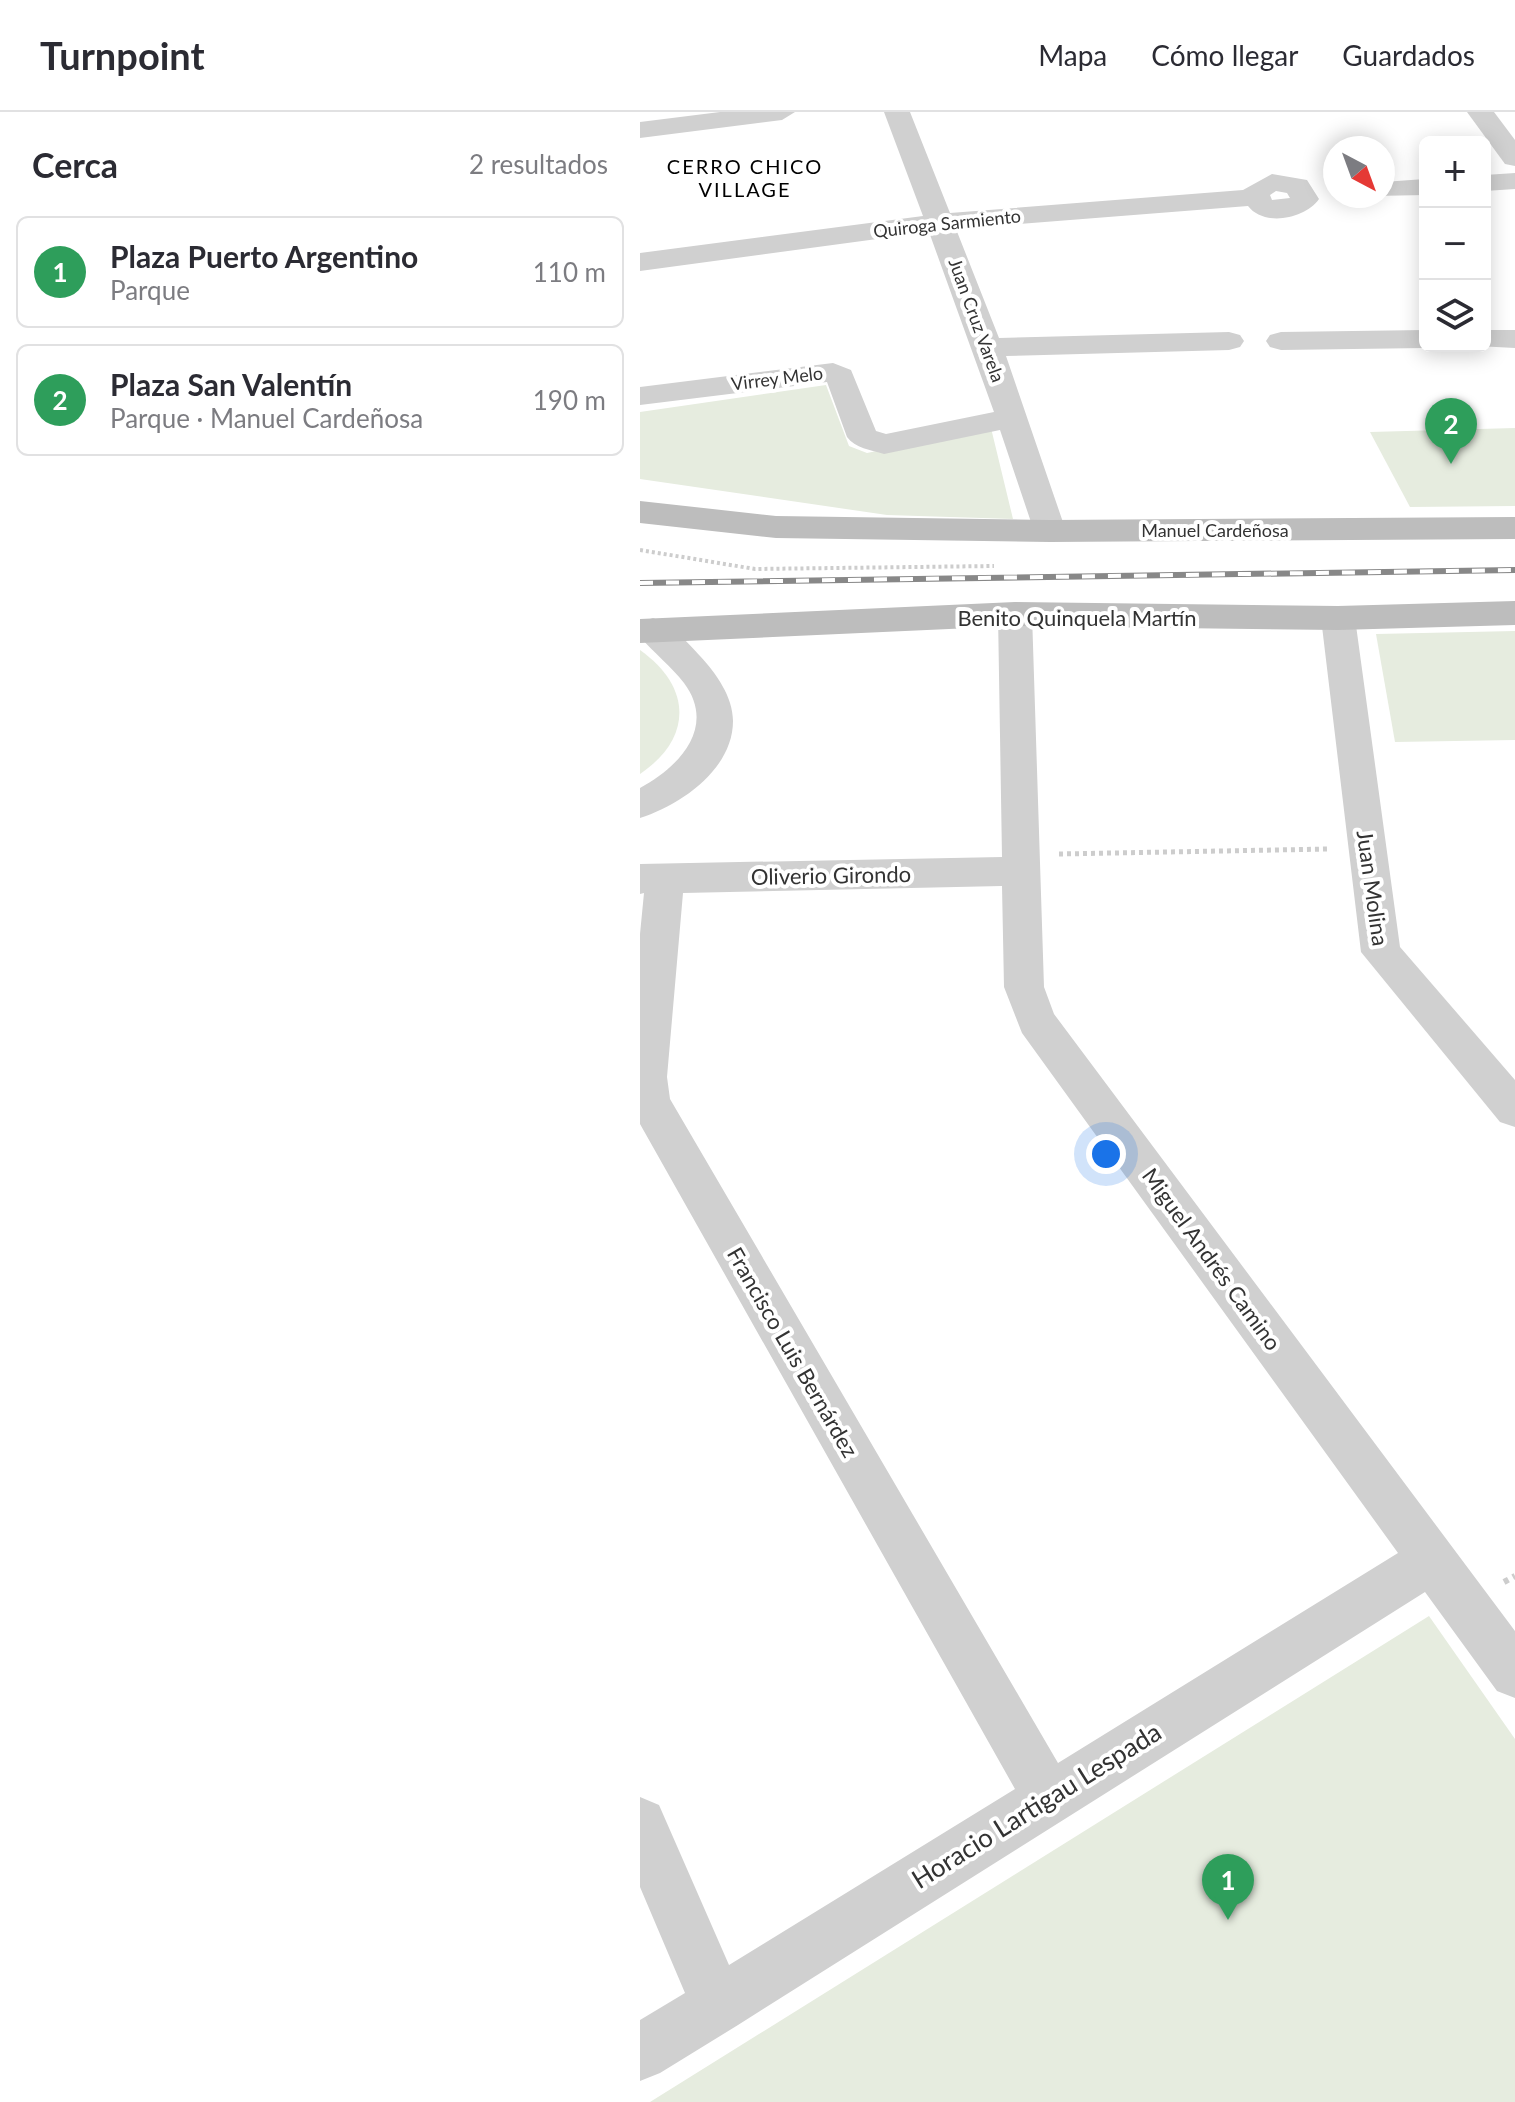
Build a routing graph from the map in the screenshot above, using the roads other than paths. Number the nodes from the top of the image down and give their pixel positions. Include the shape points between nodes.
1 (782, 112) edge
2 (897, 112) edge
3 (1480, 112) edge
4 (640, 130) edge
5 (1515, 158) edge
6 (1515, 181) edge
7 (1491, 183) edge
8 (1419, 187) edge
9 (1395, 189) edge
10 (1323, 193) edge
11 (942, 222) junction
12 (640, 262) edge
13 (1419, 339) edge
14 (1491, 339) edge
15 (1515, 339) edge
16 (988, 347) junction
17 (640, 396) edge
18 (1011, 418) junction
19 (640, 489) edge
20 (640, 512) edge
21 (1515, 528) edge
22 (915, 529) junction
23 (1050, 531) junction
24 (1515, 613) edge
25 (1015, 614) junction
26 (1338, 618) junction
27 (647, 630) edge
28 (640, 804) edge
29 (1022, 863) junction
30 (652, 878) edge
31 (1515, 1110) edge
32 (1433, 1559) junction
33 (1515, 1673) edge
34 (1048, 1797) junction
35 (640, 1824) edge
36 (718, 2005) junction
37 (640, 2053) edge

1 - 4 street
2 - 11 street, Juan Cruz Varela
3 - 5 street
6 - 7 street
8 - 9 street
10 - 11 street, Quiroga Sarmiento via 1305,194 1289,183 1272,182 1258,188 1255,197
11 - 12 street, Quiroga Sarmiento
11 - 16 street, Juan Cruz Varela
13 - 16 street via 1281,341 1268,352 1252,354 1229,341
14 - 15 street
16 - 18 street, Juan Cruz Varela
17 - 18 street, Virrey Melo via 833,372 840,376 863,437 870,442 884,444
18 - 23 street, Juan Cruz Varela
19 - 22 main road, Manuel Cardeñosa via 789,518
20 - 22 main road, Manuel Cardeñosa via 739,525
21 - 23 main road, Manuel Cardeñosa
22 - 23 main road, Manuel Cardeñosa
24 - 26 main road, Benito Quinquela Martín
25 - 26 main road, Benito Quinquela Martín
25 - 27 main road, Benito Quinquela Martín
25 - 29 street, Miguel Andrés Camino
26 - 31 street, Juan Molina via 1381,952
27 - 28 street via 694,670 710,694 718,720 712,745 696,766
29 - 30 street, Oliverio Girondo
29 - 32 street, Miguel Andrés Camino via 1024,987 1036,1021
30 - 34 street, Francisco Luis Bernárdez via 649,1101
32 - 33 street, Miguel Andrés Camino
32 - 34 street, Horacio Lartigau Lespada
34 - 36 street, Horacio Lartigau Lespada
35 - 36 street
36 - 37 street, Horacio Lartigau Lespada

